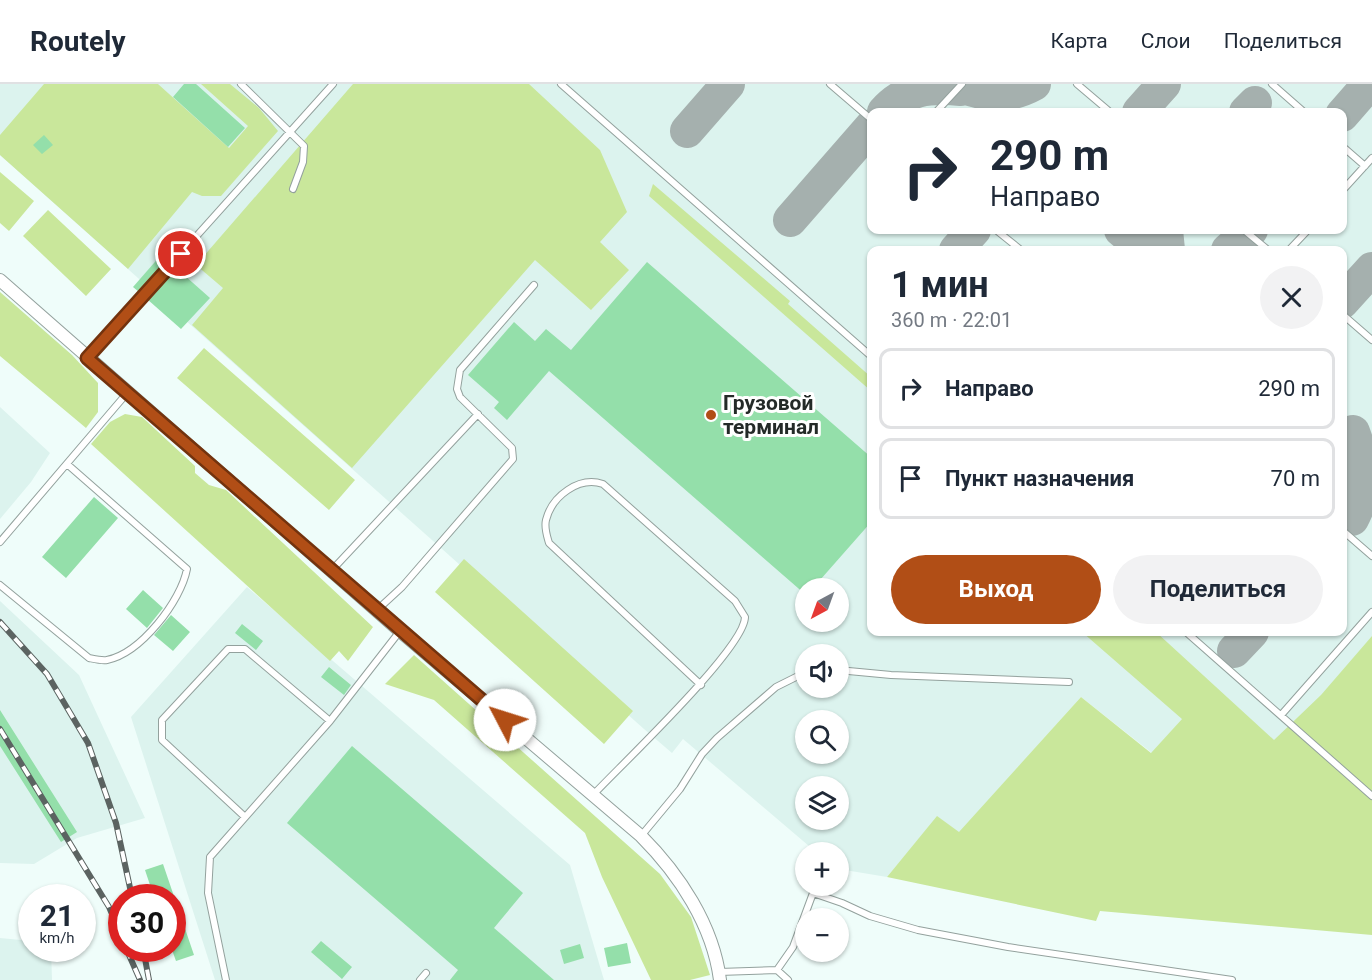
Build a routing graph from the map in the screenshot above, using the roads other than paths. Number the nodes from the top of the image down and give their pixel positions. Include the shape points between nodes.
1 (241, 84) edge
2 (333, 84) edge
3 (561, 84) edge
4 (830, 84) edge
5 (962, 84) edge
6 (1077, 84) edge
7 (1272, 84) edge
8 (940, 108) edge
9 (1105, 108) edge
10 (1299, 108) edge
11 (867, 116) edge
12 (290, 134) junction
13 (1347, 150) edge
14 (1372, 158) edge
15 (1365, 166) junction
16 (1347, 186) edge
17 (293, 189) dead end
18 (1001, 234) edge
19 (1249, 234) edge
20 (1304, 234) edge
21 (1016, 246) edge
22 (1263, 246) edge
23 (1293, 246) edge
24 (0, 280) edge
25 (534, 285) dead end
26 (1347, 318) edge
27 (1372, 340) edge
28 (867, 353) edge
29 (87, 358) junction
30 (128, 393) junction
31 (478, 414) junction
32 (67, 464) junction
33 (1347, 534) edge
34 (0, 542) edge
35 (1372, 556) edge
36 (331, 571) junction
37 (0, 585) edge
38 (377, 611) junction
39 (1372, 612) edge
40 (400, 631) junction
41 (1191, 636) edge
42 (849, 671) edge
43 (795, 678) edge
44 (1069, 682) dead end
45 (701, 685) junction
46 (1282, 714) junction
47 (330, 721) junction
48 (593, 795) junction
49 (1372, 796) edge
50 (245, 817) junction
51 (641, 836) junction
52 (777, 970) junction
53 (426, 973) dead end
54 (720, 976) edge
55 (226, 980) edge
56 (420, 980) edge
57 (788, 980) edge
58 (1232, 980) edge

1 - 12 lane
2 - 12 lane
3 - 28 lane
4 - 11 lane
5 - 8 lane
6 - 9 lane
7 - 10 lane
12 - 17 lane via 304,146
12 - 29 lane
13 - 15 lane
14 - 15 lane
15 - 16 lane
18 - 21 lane
19 - 22 lane
20 - 23 lane
24 - 29 street
25 - 31 lane via 460,370 457,389
26 - 27 lane
29 - 30 street
30 - 32 lane
30 - 36 street
31 - 36 lane
31 - 38 lane via 512,448 513,459
32 - 34 lane
32 - 37 lane via 187,569 177,599 139,643 106,661 89,658
33 - 35 lane
36 - 38 street
38 - 40 street
39 - 46 lane
40 - 47 lane
40 - 48 street
41 - 46 lane
42 - 44 lane
43 - 51 lane via 776,687 717,738
45 - 45 lane via 741,635 745,625 741,609 603,484 583,481 568,489 549,511 545,522 549,543
45 - 48 lane
46 - 49 lane
47 - 50 lane
47 - 50 lane via 245,649 228,649 162,720 162,740
48 - 51 street
50 - 55 lane via 210,857 208,893
51 - 54 street via 682,884 703,925
52 - 54 lane
52 - 57 lane
52 - 58 lane via 793,947 813,893 918,930
53 - 56 lane

